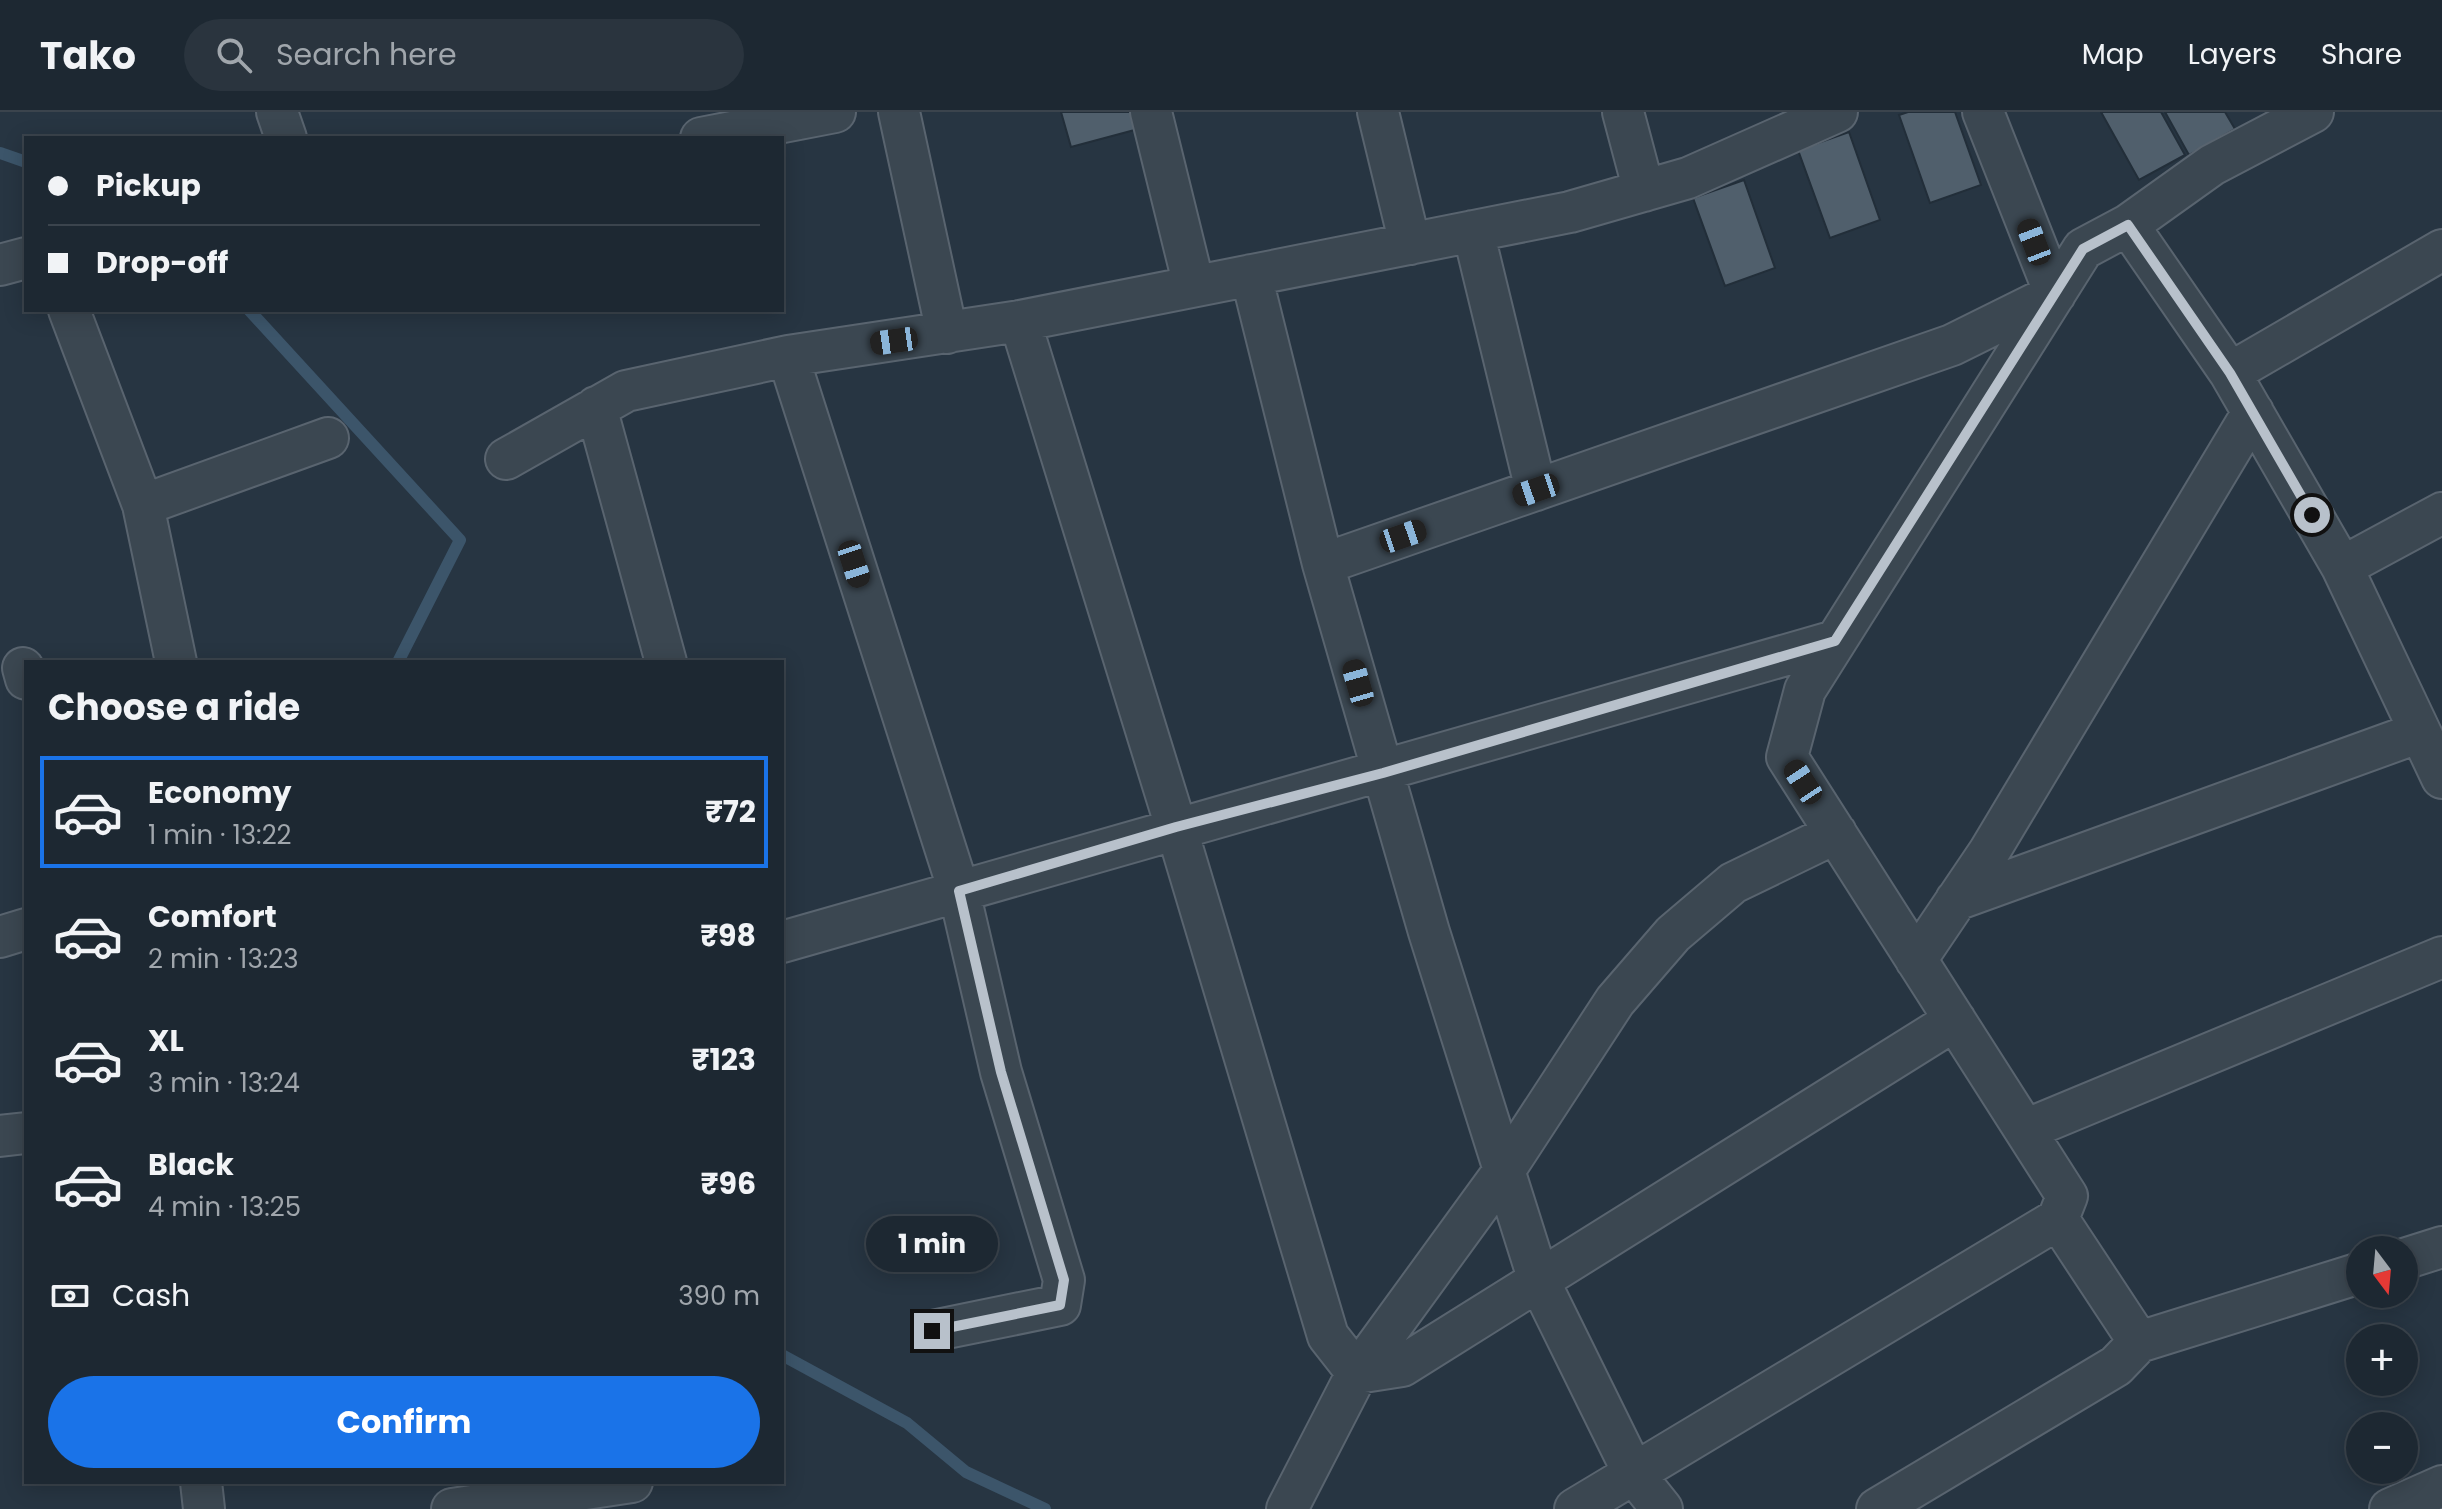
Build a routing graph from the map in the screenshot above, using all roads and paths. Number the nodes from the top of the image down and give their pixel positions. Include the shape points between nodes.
1 (277, 112) edge
2 (835, 112) edge
3 (899, 112) edge
4 (1151, 112) edge
5 (1378, 112) edge
6 (1623, 112) edge
7 (1837, 112) edge
8 (1983, 112) edge
9 (2313, 112) edge
10 (285, 136) edge
11 (711, 136) edge
12 (1644, 191) junction
13 (2128, 225) junction
14 (1473, 231) junction
15 (1410, 244) junction
16 (2442, 250) edge
17 (24, 259) edge
18 (0, 265) edge
19 (1251, 275) junction
20 (1194, 286) junction
21 (2055, 294) junction
22 (70, 312) edge
23 (1020, 321) junction
24 (947, 333) junction
25 (788, 356) junction
26 (2230, 373) junction
27 (596, 407) junction
28 (2253, 412) junction
29 (328, 438) dead end
30 (506, 459) dead end
31 (1536, 490) junction
32 (143, 505) junction
33 (2440, 519) edge
34 (1323, 564) junction
35 (2342, 567) junction
36 (1835, 641) junction
37 (176, 660) edge
38 (665, 660) edge
39 (2420, 732) junction
40 (1383, 773) junction
41 (2442, 778) edge
42 (1176, 827) junction
43 (1836, 833) junction
44 (959, 891) junction
45 (1956, 900) junction
46 (24, 930) edge
47 (0, 937) edge
48 (784, 941) edge
49 (2442, 957) edge
50 (1916, 960) junction
51 (1955, 1020) junction
52 (2025, 1130) junction
53 (24, 1133) edge
54 (0, 1136) edge
55 (1504, 1171) junction
56 (2058, 1219) junction
57 (2442, 1247) edge
58 (2418, 1255) edge
59 (2346, 1277) edge
60 (1539, 1281) junction
61 (932, 1331) dead end
62 (2139, 1342) junction
63 (1357, 1373) junction
64 (1634, 1474) junction
65 (201, 1484) edge
66 (625, 1484) edge
67 (2442, 1486) edge
68 (562, 1501) edge
69 (1888, 1506) edge
70 (204, 1509) edge
71 (452, 1509) edge
72 (1287, 1509) edge
73 (1575, 1509) edge
74 (1662, 1509) edge
75 (2390, 1509) edge

1 - 10 street
2 - 11 street
3 - 24 street
4 - 20 street
5 - 15 street
6 - 12 street
7 - 12 street via 1688,178
8 - 21 street
9 - 13 street via 2212,165
12 - 14 street
13 - 21 street via 2083,249
13 - 26 street
14 - 15 street
14 - 31 street
15 - 19 street
16 - 26 street
17 - 18 street
19 - 20 street
19 - 34 street
20 - 23 street
21 - 31 street via 1952,345
21 - 36 street
22 - 32 street
23 - 24 street
23 - 42 street
24 - 25 street
25 - 27 street via 626,391
25 - 44 street
26 - 28 street
27 - 30 street
27 - 38 street
28 - 35 street
28 - 45 street
29 - 32 street
31 - 34 street
32 - 37 street
33 - 35 street
34 - 40 street
35 - 39 street
36 - 40 street
36 - 43 street via 1805,690 1787,757
39 - 41 street
39 - 45 street
40 - 42 street
40 - 55 street
42 - 44 street
42 - 63 street via 1328,1336
43 - 50 street
43 - 55 street via 1733,883 1673,934 1615,1001
44 - 48 street
44 - 61 street via 1001,1072 1064,1280 1060,1305
45 - 50 street
46 - 47 street
49 - 52 street
50 - 51 street
51 - 52 street
51 - 60 street
52 - 56 street via 2067,1196
53 - 54 street
55 - 60 street
55 - 63 street
56 - 62 street
56 - 64 street
57 - 58 street
59 - 62 street
60 - 63 street via 1402,1366
60 - 64 street
62 - 69 street via 2116,1366
63 - 72 street
64 - 73 street
64 - 74 street
65 - 70 street
66 - 68 street
67 - 75 street
68 - 71 street

